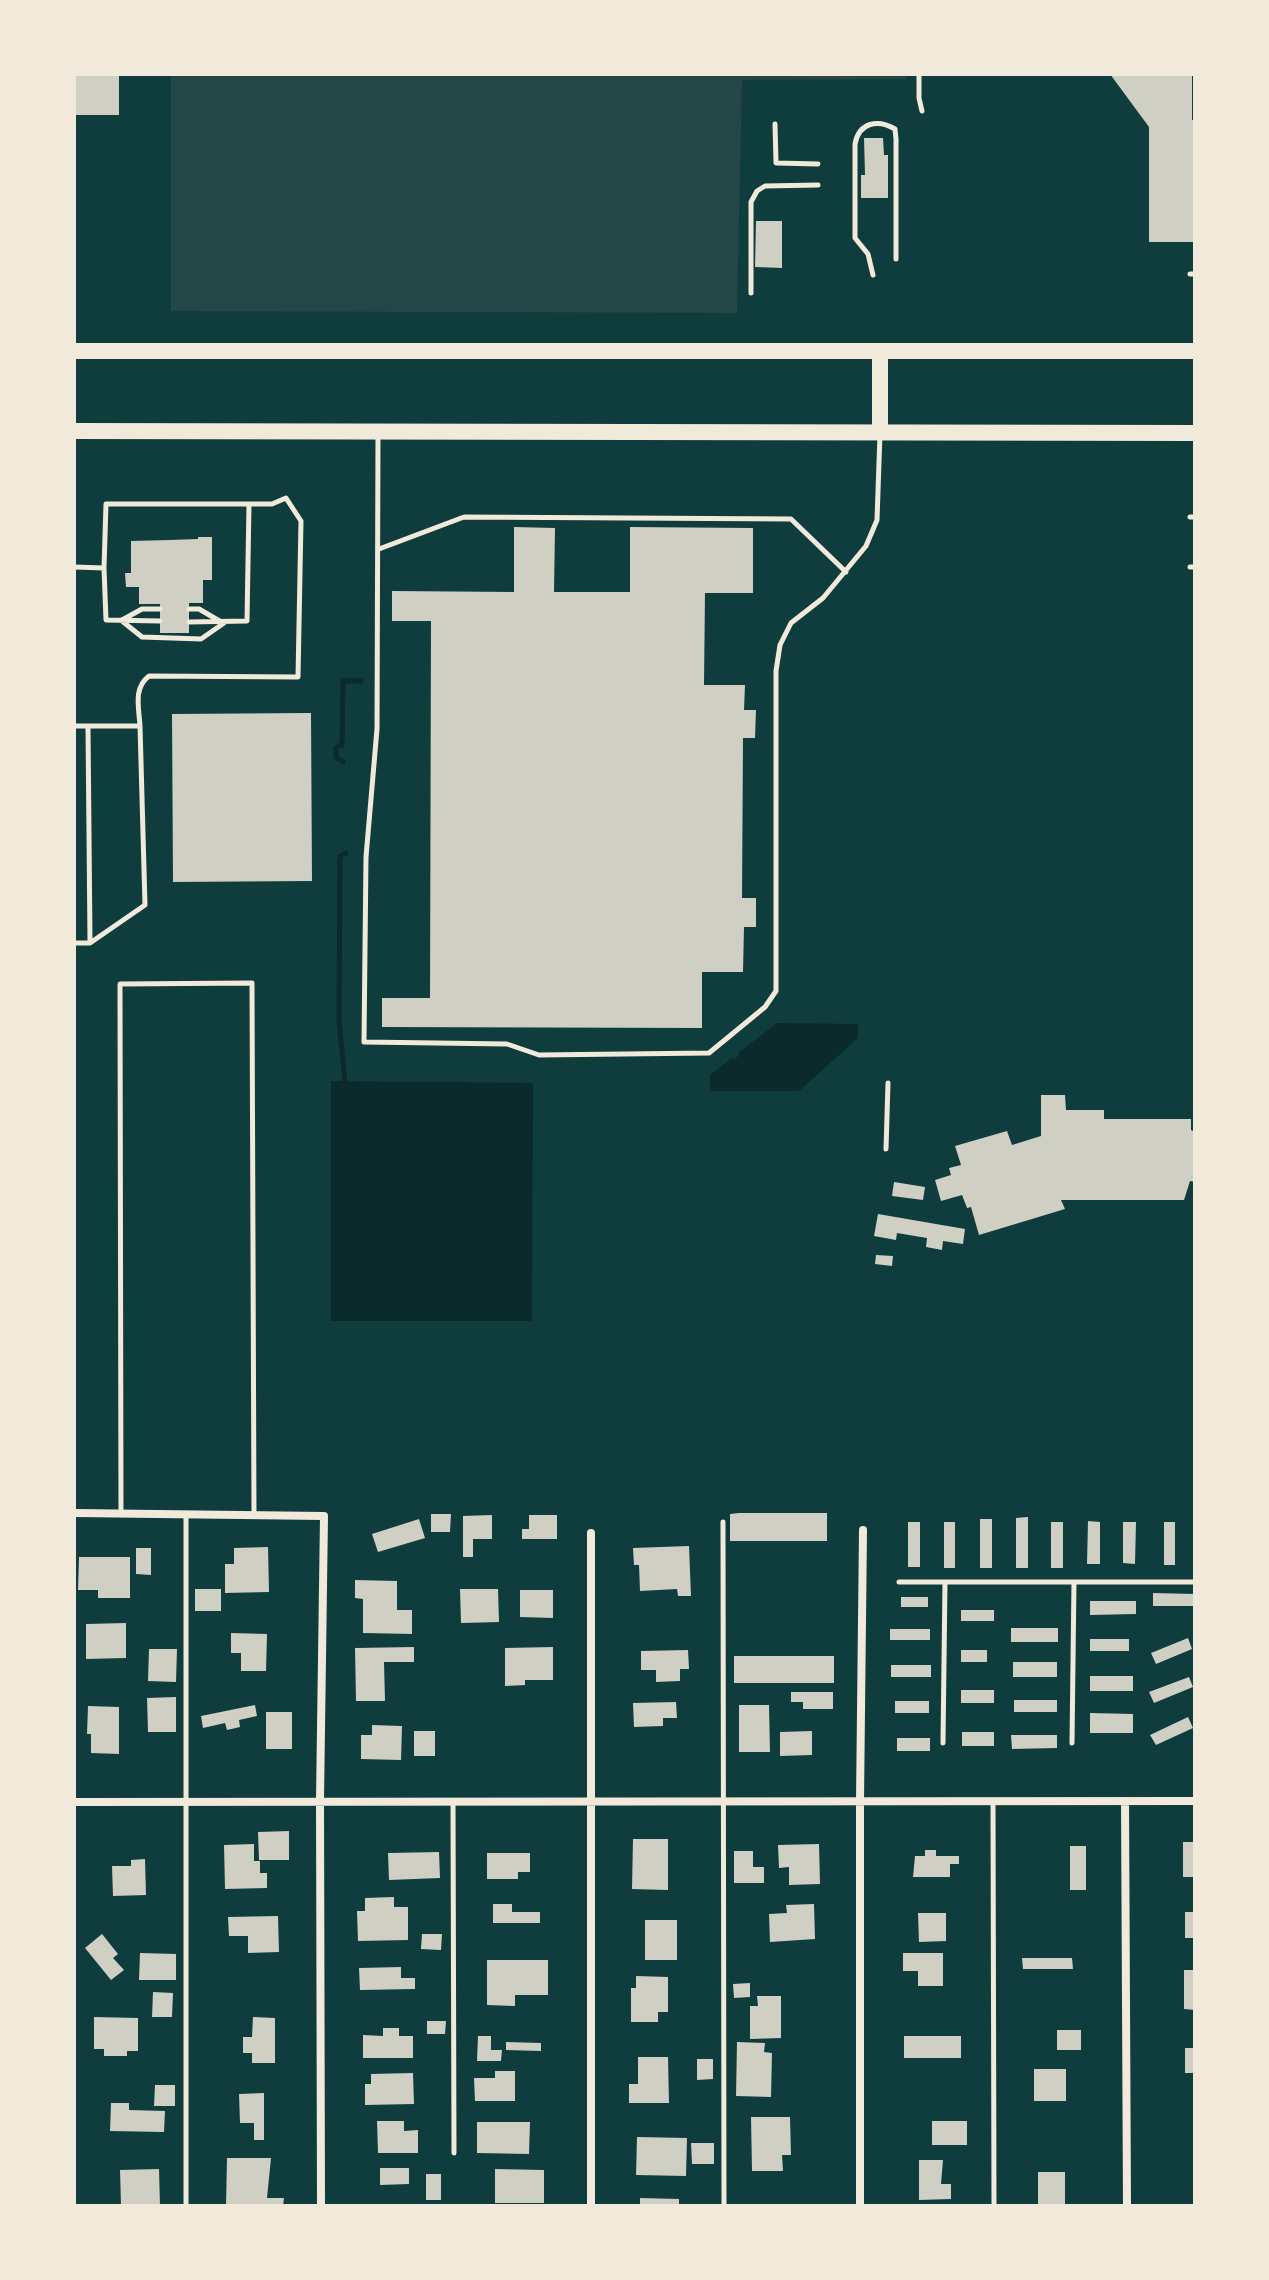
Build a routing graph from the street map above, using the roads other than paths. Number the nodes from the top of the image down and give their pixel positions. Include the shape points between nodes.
1 (919, 74) edge
2 (922, 111) dead end
3 (775, 124) dead end
4 (818, 164) dead end
5 (818, 185) dead end
6 (896, 259) dead end
7 (873, 275) dead end
8 (751, 293) dead end
9 (74, 351) edge
10 (1195, 351) edge
11 (880, 352) junction
12 (74, 431) edge
13 (378, 431) junction
14 (880, 432) junction
15 (1195, 433) edge
16 (249, 504) junction
17 (379, 549) junction
18 (74, 567) edge
19 (104, 568) junction
20 (846, 572) junction
21 (160, 609) dead end
22 (189, 609) dead end
23 (121, 621) junction
24 (160, 621) dead end
25 (189, 622) dead end
26 (224, 623) junction
27 (74, 726) edge
28 (140, 726) junction
29 (88, 727) junction
30 (74, 943) edge
31 (90, 943) junction
32 (888, 1083) dead end
33 (886, 1149) dead end
34 (74, 1513) edge
35 (121, 1514) junction
36 (186, 1514) junction
37 (254, 1515) junction
38 (723, 1522) dead end
39 (863, 1530) dead end
40 (591, 1533) dead end
41 (899, 1582) dead end
42 (945, 1582) junction
43 (1074, 1582) junction
44 (1195, 1582) edge
45 (943, 1743) dead end
46 (1072, 1743) dead end
47 (320, 1800) junction
48 (453, 1800) junction
49 (185, 1801) junction
50 (590, 1801) junction
51 (723, 1801) junction
52 (860, 1801) junction
53 (993, 1801) junction
54 (1125, 1801) junction
55 (1195, 1801) edge
56 (74, 1802) edge
57 (454, 2153) dead end
58 (186, 2206) edge
59 (321, 2206) edge
60 (591, 2206) edge
61 (724, 2206) edge
62 (860, 2206) edge
63 (994, 2206) edge
64 (1127, 2206) edge

1 - 2 lane
3 - 4 lane via 776,163
5 - 8 lane via 765,186 757,191 751,202
6 - 7 lane via 895,129 874,122 860,130 855,144 855,238 868,254
9 - 11 main road
10 - 11 main road
11 - 14 main road
12 - 13 main road
13 - 14 main road
13 - 17 lane
14 - 15 main road
14 - 20 lane via 877,520
16 - 19 lane via 106,504
16 - 26 lane via 247,621
16 - 28 lane via 286,498 301,521 298,677 149,676 138,689
17 - 20 lane via 464,517 791,519
17 - 20 lane via 364,1042 507,1044 539,1055 709,1053 765,1007 776,991 780,645 791,623
18 - 19 lane
19 - 23 lane via 106,620
21 - 23 lane via 142,609
22 - 26 lane
23 - 24 lane
23 - 26 lane via 142,637 201,639
25 - 26 lane
27 - 29 lane
28 - 29 lane
28 - 31 lane via 145,905
29 - 31 lane
30 - 31 lane
32 - 33 lane
34 - 35 street
35 - 36 street
35 - 37 lane via 120,984 252,983
36 - 37 street
36 - 49 lane
37 - 47 street via 324,1516
38 - 51 lane
39 - 52 street
40 - 50 street
41 - 42 lane
42 - 43 lane
42 - 45 lane
43 - 44 lane
43 - 46 lane
47 - 48 street
47 - 49 street
47 - 59 street
48 - 50 street
48 - 57 lane
49 - 56 street
49 - 58 lane
50 - 51 street
50 - 60 street
51 - 52 street
51 - 61 lane
52 - 53 street
52 - 62 street
53 - 54 street
53 - 63 lane
54 - 55 street
54 - 64 street

